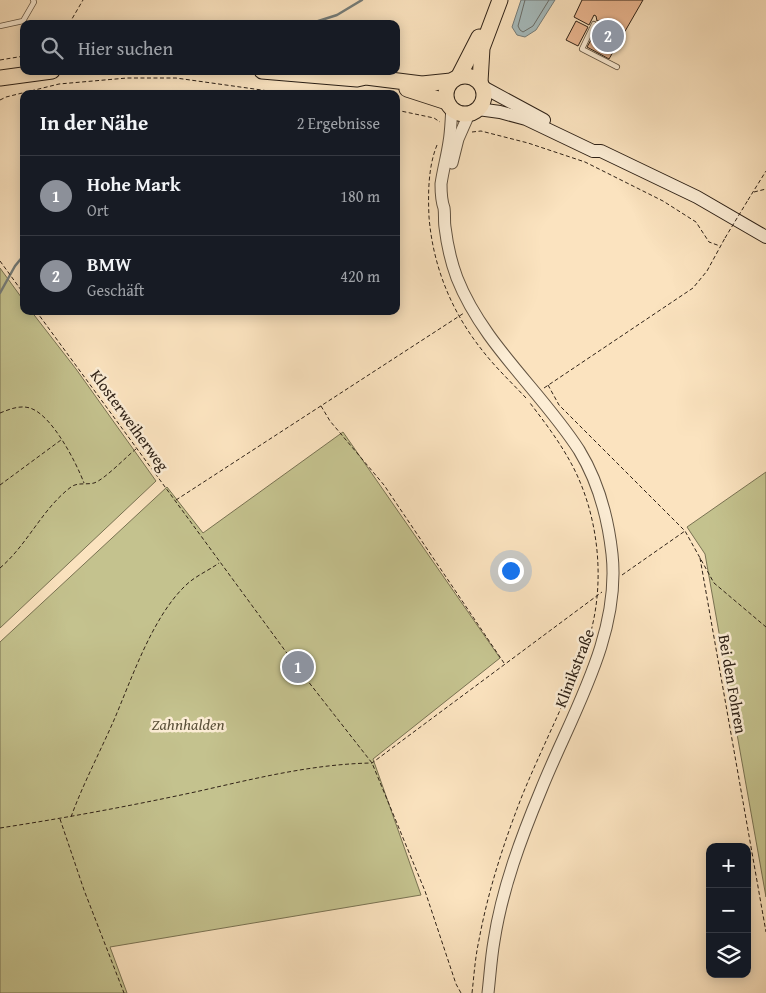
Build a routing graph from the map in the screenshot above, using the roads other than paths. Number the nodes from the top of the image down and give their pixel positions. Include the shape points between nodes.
1 (33, 0) edge
2 (499, 2) edge
3 (24, 20) edge
4 (20, 22) edge
5 (594, 24) dead end
6 (0, 26) edge
7 (617, 67) dead end
8 (22, 75) edge
9 (310, 75) edge
10 (0, 78) edge
11 (358, 79) junction
12 (455, 79) junction
13 (481, 84) junction
14 (450, 105) junction
15 (473, 111) junction
16 (601, 151) junction
17 (444, 208) junction
18 (766, 238) edge
19 (488, 993) edge

1 - 3 lane
2 - 12 main road via 491,8
2 - 13 main road via 482,48
4 - 6 lane
5 - 7 lane via 582,49
8 - 10 main road
9 - 11 main road
11 - 12 main road via 366,77 422,84
11 - 14 main road via 366,84 412,90
12 - 13 main road via 470,76
12 - 14 main road via 446,91
13 - 15 main road via 484,99
13 - 16 main road
14 - 15 main road via 457,112
14 - 17 street, Klinikstraße via 450,139 441,184
15 - 16 main road via 500,112 526,119 593,151
15 - 17 street, Klinikstraße via 458,139
16 - 18 main road via 698,197
17 - 19 street, Klinikstraße via 446,234 457,278 492,339 562,427 593,476 602,502 612,556 610,615 601,650 540,790 508,883 494,939

